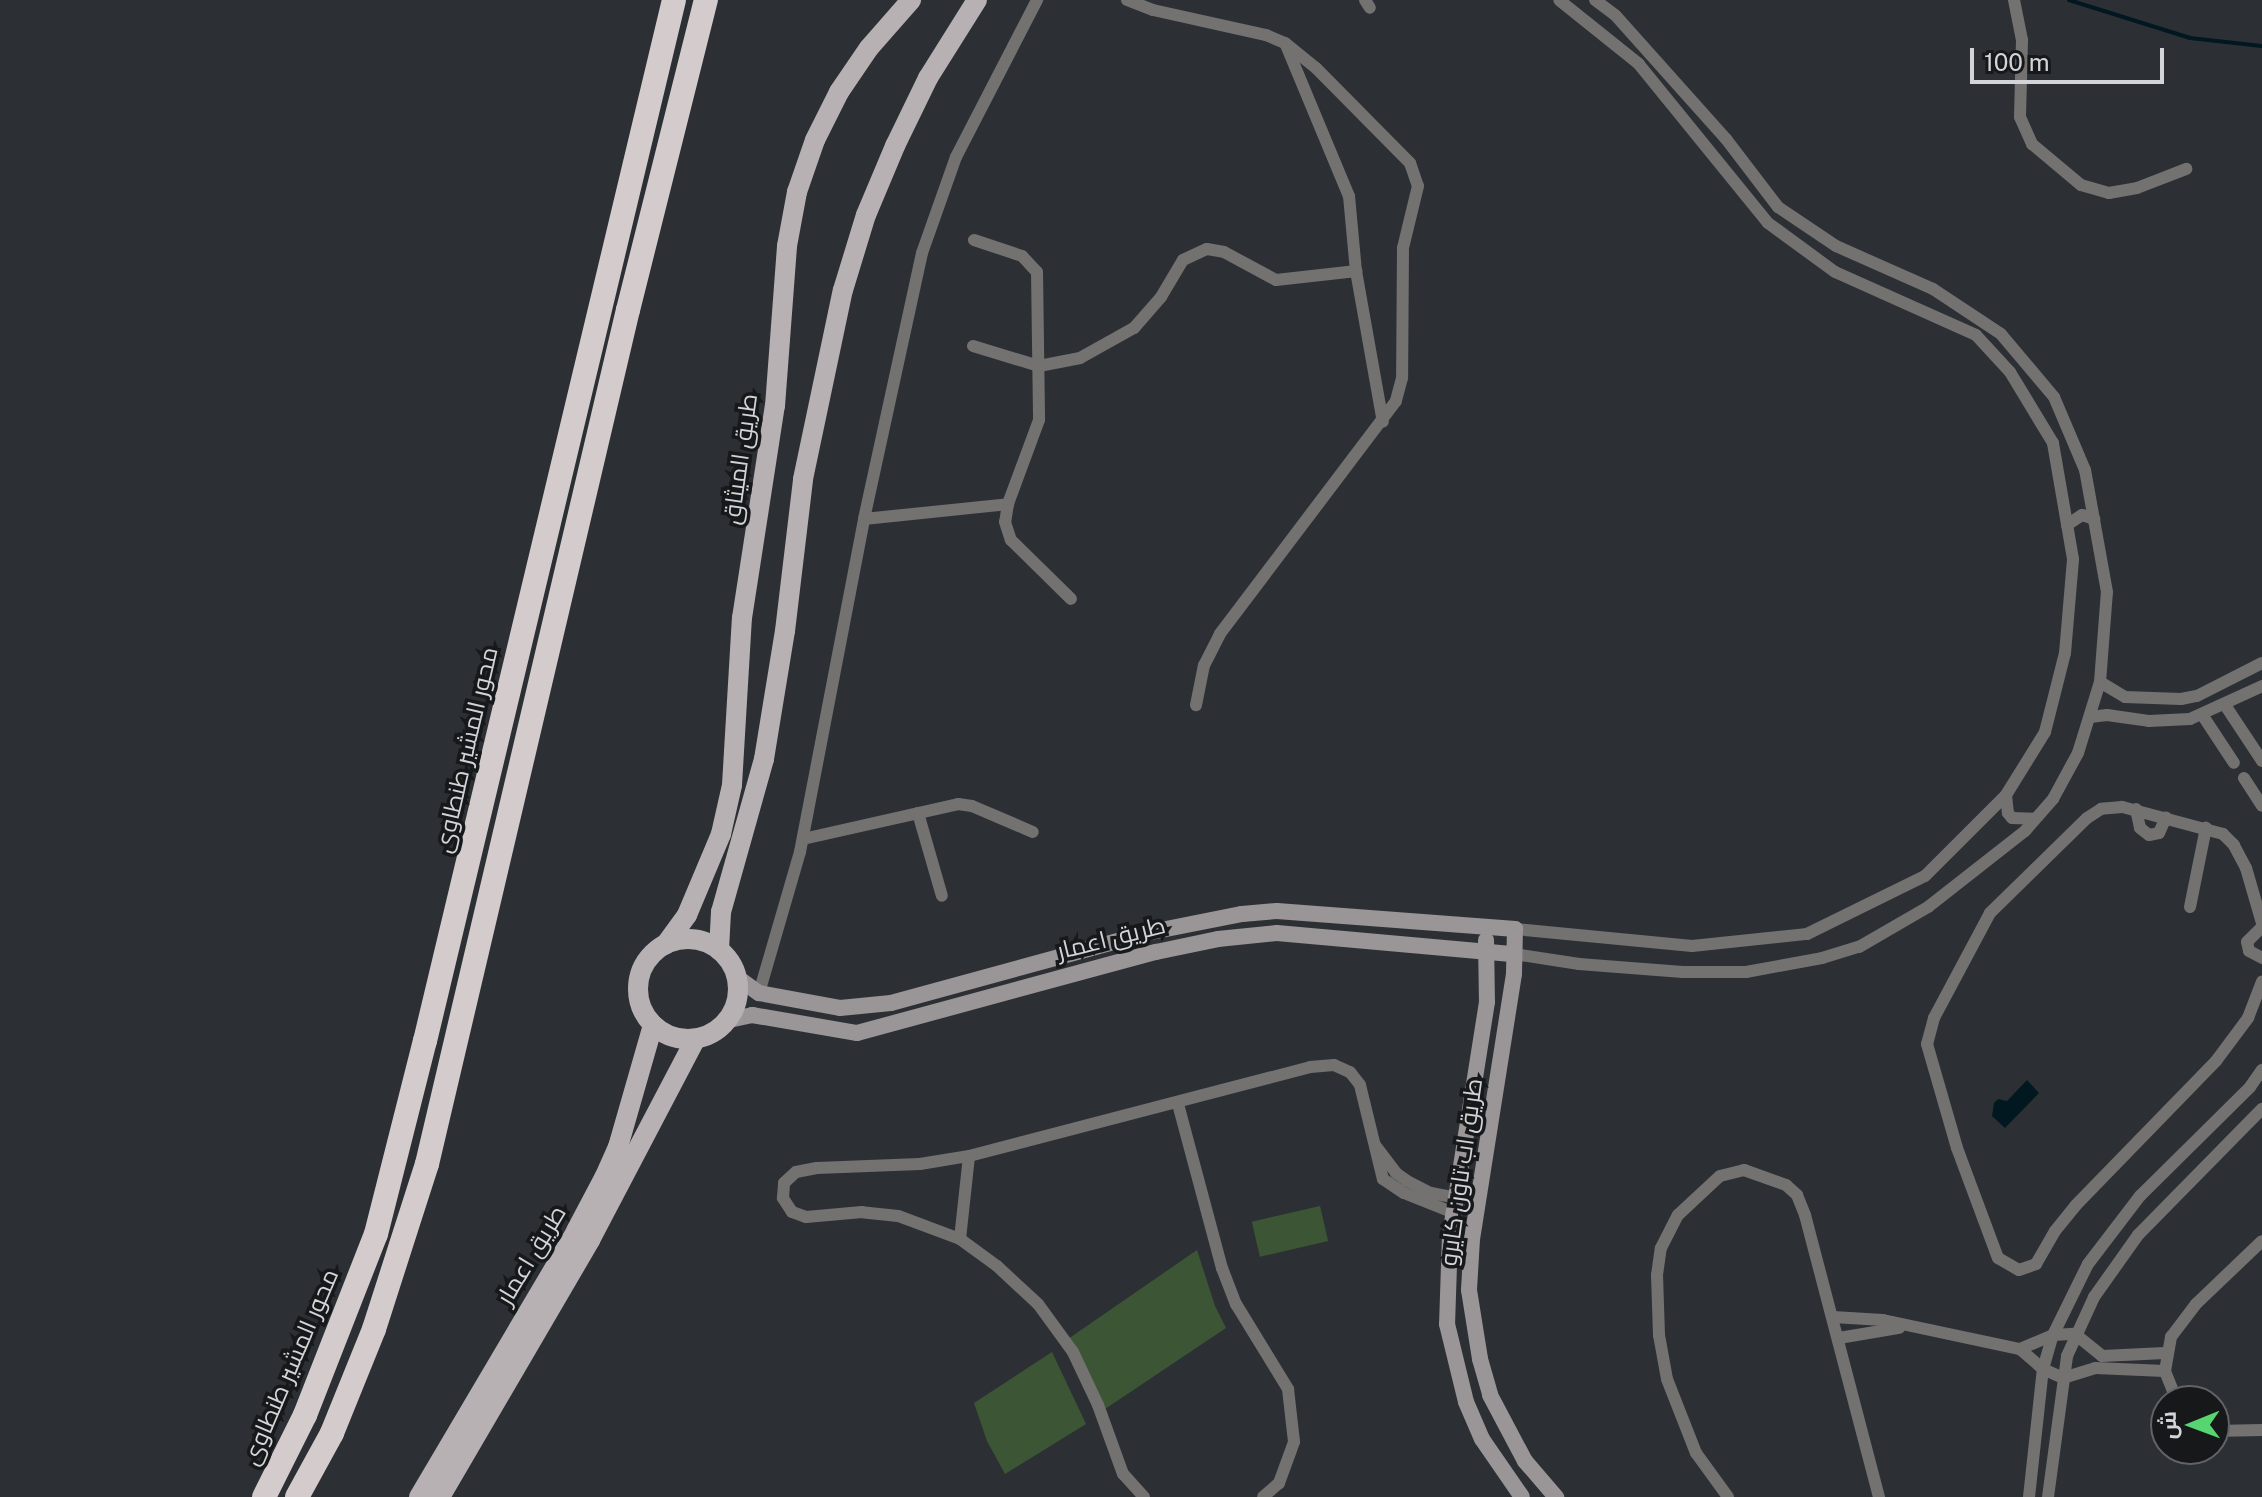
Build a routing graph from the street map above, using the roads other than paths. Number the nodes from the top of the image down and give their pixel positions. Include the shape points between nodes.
1 (674, 0) edge
2 (706, 0) edge
3 (911, 0) edge
4 (977, 0) edge
5 (1037, 0) edge
6 (1127, 0) edge
7 (1559, 0) edge
8 (1595, 0) edge
9 (2014, 0) edge
10 (1285, 43) junction
11 (2186, 169) dead end
12 (974, 240) dead end
13 (1356, 271) junction
14 (973, 346) dead end
15 (1039, 366) junction
16 (1383, 422) junction
17 (1008, 504) junction
18 (864, 519) junction
19 (2094, 519) junction
20 (2067, 525) junction
21 (1071, 599) dead end
22 (2262, 663) edge
23 (2100, 682) junction
24 (2262, 686) edge
25 (2162, 700) junction
26 (1196, 705) dead end
27 (2225, 705) junction
28 (2203, 716) junction
29 (2090, 717) junction
30 (2163, 722) junction
31 (2262, 761) edge
32 (2234, 763) dead end
33 (2244, 778) dead end
34 (2006, 795) junction
35 (2262, 806) edge
36 (2136, 809) junction
37 (918, 813) junction
38 (2166, 817) junction
39 (2035, 819) junction
40 (2206, 828) junction
41 (1033, 832) dead end
42 (803, 839) junction
43 (942, 896) dead end
44 (2190, 907) dead end
45 (2262, 925) edge
46 (1485, 926) junction
47 (1515, 929) junction
48 (666, 944) junction
49 (1487, 949) junction
50 (719, 950) junction
51 (1514, 954) junction
52 (2262, 958) edge
53 (738, 978) junction
54 (2262, 982) edge
55 (759, 993) junction
56 (2256, 1010) edge
57 (752, 1015) junction
58 (729, 1020) junction
59 (2262, 1024) edge
60 (653, 1025) junction
61 (695, 1040) junction
62 (2262, 1070) edge
63 (1497, 1090) junction
64 (1474, 1091) junction
65 (1178, 1104) junction
66 (2262, 1109) edge
67 (969, 1156) junction
68 (1460, 1178) junction
69 (1482, 1182) junction
70 (1455, 1205) junction
71 (1450, 1235) junction
72 (960, 1239) junction
73 (1472, 1239) junction
74 (2262, 1241) edge
75 (1833, 1317) junction
76 (1917, 1327) junction
77 (2075, 1334) junction
78 (2053, 1335) junction
79 (1839, 1338) junction
80 (2020, 1349) junction
81 (2165, 1353) junction
82 (2043, 1369) junction
83 (2165, 1371) junction
84 (2063, 1378) junction
85 (2171, 1385) edge
86 (2262, 1430) edge
87 (2230, 1431) edge
88 (264, 1497) edge
89 (297, 1497) edge
90 (419, 1497) edge
91 (440, 1497) edge
92 (1144, 1497) edge
93 (1263, 1497) edge
94 (1522, 1497) edge
95 (1556, 1497) edge
96 (1728, 1497) edge
97 (1879, 1497) edge
98 (2029, 1497) edge
99 (2048, 1497) edge

1 - 88 highway, محور المشير طنطاوى via 376,1234 305,1415
2 - 89 highway via 427,1164 374,1329 332,1433
3 - 48 main road, طريق الميثاق via 839,92 797,192 787,246 775,406 742,618 732,785 721,834 687,915
4 - 50 main road via 895,146 843,290 803,479 764,759 721,912
5 - 18 street via 956,157 932,219
6 - 10 street
7 - 20 street via 1639,64 1768,223 1835,272 1976,335 2010,372 2053,443
8 - 19 street via 1615,15 1726,139 1778,207 1836,246 1933,289 2001,334 2054,397 2085,470
9 - 11 street via 2022,40 2020,117 2032,144 2081,185 2109,193
10 - 13 street via 1345,184
10 - 16 street via 1410,163 1417,178 1418,194 1403,248 1402,378
12 - 15 street via 1022,256 1037,272
13 - 15 street via 1276,280 1224,252 1198,251 1183,260 1148,313 1117,340 1080,358
13 - 16 street
14 - 15 street
15 - 17 street via 1039,420
16 - 26 street via 1220,634 1204,665
17 - 18 street
17 - 21 street via 1005,522 1011,540
18 - 42 street
19 - 20 street via 2082,515
19 - 23 street via 2107,592
20 - 34 street via 2072,575 2065,653 2053,709 2045,732
22 - 25 street via 2197,696
23 - 25 street via 2125,697
23 - 29 street
24 - 27 street
25 - 30 street
27 - 28 street
27 - 31 street
28 - 30 street
28 - 32 street
29 - 30 street
29 - 39 street via 2078,753 2053,799
33 - 35 street
34 - 39 street via 2012,818
34 - 47 street via 1925,876 1807,934 1692,946
36 - 38 street
36 - 38 street via 2140,828 2149,835 2159,833
36 - 56 street via 2111,807 2087,818 1990,913 1928,1036 1957,1148 1998,1258 2019,1270 2036,1264 2076,1205 2216,1061
37 - 41 street via 965,805
37 - 42 street
37 - 43 street
38 - 40 street
39 - 51 street via 1928,907 1859,947 1822,958 1746,972 1683,972
40 - 44 street
40 - 45 street via 2234,845
42 - 55 street
45 - 52 street via 2247,942 2249,951
46 - 47 street, طريق اعمار
46 - 49 street, طريق اب تاون كايرو
46 - 55 street, طريق اعمار via 1277,911 1242,914 1151,932 891,1003 840,1008
47 - 51 street, طريق اب تاون كايرو
48 - 50 main road via 699,939
48 - 60 main road via 648,959 638,986 639,1000
49 - 51 street, طريق اعمار
49 - 57 street, طريق اعمار via 1255,935 1156,952 857,1033
49 - 64 street, طريق اب تاون كايرو via 1487,1002
50 - 53 main road, طريق اعمار
51 - 63 street, طريق اب تاون كايرو
53 - 55 street, طريق اعمار
53 - 58 main road via 738,1000
54 - 56 street
55 - 57 street
56 - 59 street
57 - 58 street, طريق اعمار
58 - 61 main road, طريق اعمار
60 - 61 main road via 672,1037
60 - 90 main road, طريق اعمار via 605,1176
61 - 91 main road, طريق اعمار via 590,1240
62 - 78 street via 2115,1226 2088,1264
63 - 64 street
63 - 69 street, طريق اب تاون كايرو
64 - 68 street, طريق اب تاون كايرو
65 - 67 street
65 - 70 street via 1310,1067 1341,1066 1360,1085 1373,1143 1396,1173
65 - 93 street via 1222,1268 1236,1304 1288,1389 1294,1442 1279,1483
66 - 77 street via 2138,1235
67 - 72 street
67 - 72 street via 920,1164 817,1168 796,1172 784,1183 783,1198 792,1212 806,1217 862,1212 898,1216
68 - 69 street
68 - 70 street, طريق اب تاون كايرو
69 - 73 street, طريق اب تاون كايرو
70 - 71 street, طريق اب تاون كايرو
71 - 73 street
71 - 94 street, طريق اب تاون كايرو via 1447,1324 1454,1364 1482,1439
72 - 92 street via 1018,1284 1056,1328 1098,1405 1123,1474
73 - 95 street, طريق اب تاون كايرو via 1472,1321 1490,1395 1525,1461
74 - 81 street via 2179,1323
75 - 76 street
75 - 79 street
75 - 96 street via 1805,1215 1786,1185 1751,1170 1720,1176 1667,1231 1656,1300 1667,1379 1696,1453
76 - 79 street
76 - 80 street
77 - 78 street
77 - 81 street via 2102,1356
77 - 84 street
78 - 80 street
78 - 82 street
79 - 97 street
80 - 82 street
81 - 83 street
82 - 84 street
82 - 98 street
83 - 84 street via 2095,1368
83 - 85 street
84 - 99 street
86 - 87 street

